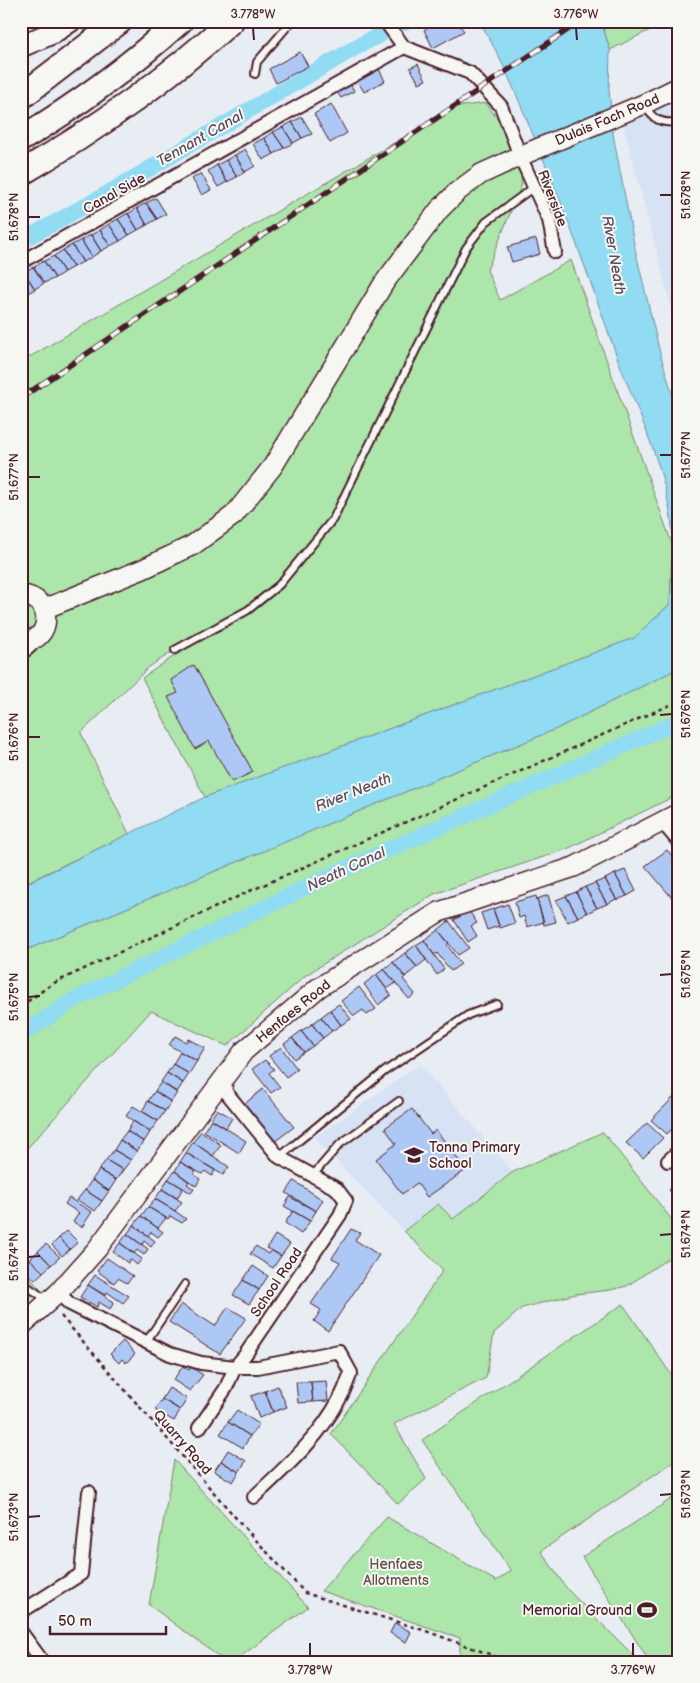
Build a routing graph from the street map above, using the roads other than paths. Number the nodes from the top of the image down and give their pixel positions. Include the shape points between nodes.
1 (70, 21) edge
2 (120, 21) edge
3 (180, 21) edge
4 (231, 21) edge
5 (292, 21) edge
6 (385, 21) edge
7 (21, 46) edge
8 (404, 47) junction
9 (255, 74) dead end
10 (679, 87) edge
11 (21, 97) edge
12 (644, 104) junction
13 (679, 122) edge
14 (21, 139) edge
15 (527, 153) junction
16 (21, 173) edge
17 (534, 187) junction
18 (555, 252) dead end
19 (21, 262) edge
20 (21, 595) edge
21 (44, 609) junction
22 (23, 644) edge
23 (175, 650) dead end
24 (679, 813) edge
25 (662, 822) junction
26 (679, 842) edge
27 (496, 1004) dead end
28 (224, 1076) junction
29 (399, 1101) dead end
30 (679, 1151) edge
31 (279, 1157) junction
32 (668, 1161) dead end
33 (314, 1175) junction
34 (21, 1282) edge
35 (185, 1284) dead end
36 (53, 1297) junction
37 (21, 1326) edge
38 (146, 1342) junction
39 (235, 1367) junction
40 (199, 1428) dead end
41 (89, 1492) dead end
42 (254, 1497) dead end
43 (21, 1612) edge
44 (21, 1632) edge
45 (43, 1662) edge

1 - 7 main road via 52,33
2 - 11 highway
3 - 14 highway via 139,58
4 - 16 highway via 125,107
5 - 9 lane via 257,62
6 - 8 street
8 - 15 street, Riverside via 470,73 501,106
8 - 19 street, Canal Side
10 - 12 main road, Dulais Fach Road
12 - 13 lane via 649,115 661,121
12 - 15 main road, Dulais Fach Road
15 - 17 street, Riverside
15 - 21 main road, Dulais Fach Road via 482,174 439,210 384,283 273,466 234,515 193,545
17 - 18 street, Riverside via 549,220
17 - 23 lane via 486,222 466,248 333,519 279,585 248,610
20 - 21 main road via 34,598
21 - 22 main road via 43,630 39,636
24 - 25 main road, Henfaes Road
25 - 26 street
25 - 28 main road, Henfaes Road via 574,867 439,912 318,988 244,1051
27 - 31 lane via 468,1015 385,1071
28 - 31 street, School Road via 226,1092
28 - 36 main road, Henfaes Road via 97,1249
29 - 33 lane via 340,1144
30 - 32 street
31 - 33 street, School Road
33 - 39 street, School Road via 337,1189 346,1201 340,1215
34 - 36 lane
35 - 38 lane
36 - 37 main road, Henfaes Road
36 - 38 street
38 - 39 street via 170,1354 201,1363
39 - 40 street via 226,1388
39 - 42 street via 258,1367 339,1351 351,1373 325,1423 296,1457
41 - 43 street via 82,1574
44 - 45 street

